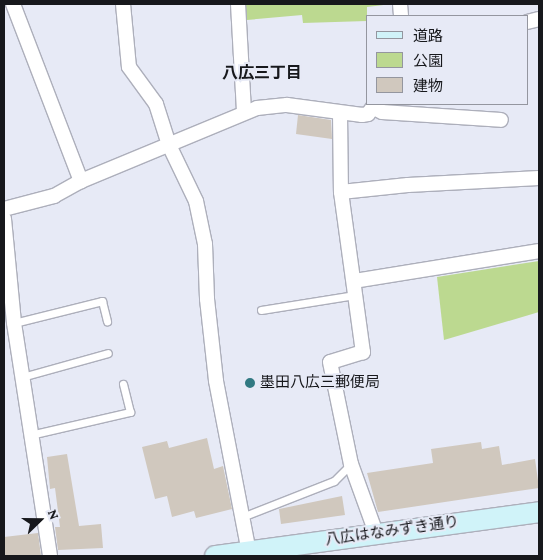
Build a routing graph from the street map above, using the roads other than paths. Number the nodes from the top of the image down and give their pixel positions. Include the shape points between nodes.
1 (13, 4) edge
2 (123, 4) edge
3 (238, 4) edge
4 (374, 106) edge
5 (244, 112) junction
6 (340, 113) junction
7 (501, 120) dead end
8 (169, 146) junction
9 (539, 178) edge
10 (81, 181) junction
11 (341, 192) junction
12 (4, 210) edge
13 (4, 219) edge
14 (539, 251) edge
15 (7, 272) edge
16 (354, 281) junction
17 (356, 295) junction
18 (261, 310) dead end
19 (107, 322) dead end
20 (14, 323) junction
21 (108, 353) dead end
22 (22, 377) junction
23 (123, 384) dead end
24 (30, 435) junction
25 (351, 464) junction
26 (539, 512) edge
27 (242, 517) junction
28 (376, 533) junction
29 (240, 554) edge
30 (50, 556) edge
31 (215, 556) edge

1 - 10 street
2 - 8 street via 129,67 156,104
3 - 5 street
4 - 6 street via 368,114
4 - 7 street via 382,112
5 - 6 street via 286,105
5 - 8 street
6 - 11 street
8 - 10 street
8 - 27 street via 196,202 205,244 216,381
9 - 11 street
10 - 12 street via 54,196
11 - 16 street
13 - 15 street
14 - 16 street
15 - 20 street
16 - 17 street
17 - 18 lane
17 - 25 street via 362,352 330,362
19 - 20 lane via 102,301
20 - 22 street
21 - 22 lane
22 - 24 street
23 - 24 lane via 130,412
24 - 30 street
25 - 27 lane via 334,481
25 - 28 street
26 - 28 street, 八広はなみずき通り
27 - 29 street
28 - 29 street, 八広はなみずき通り
29 - 31 street, 八広はなみずき通り

